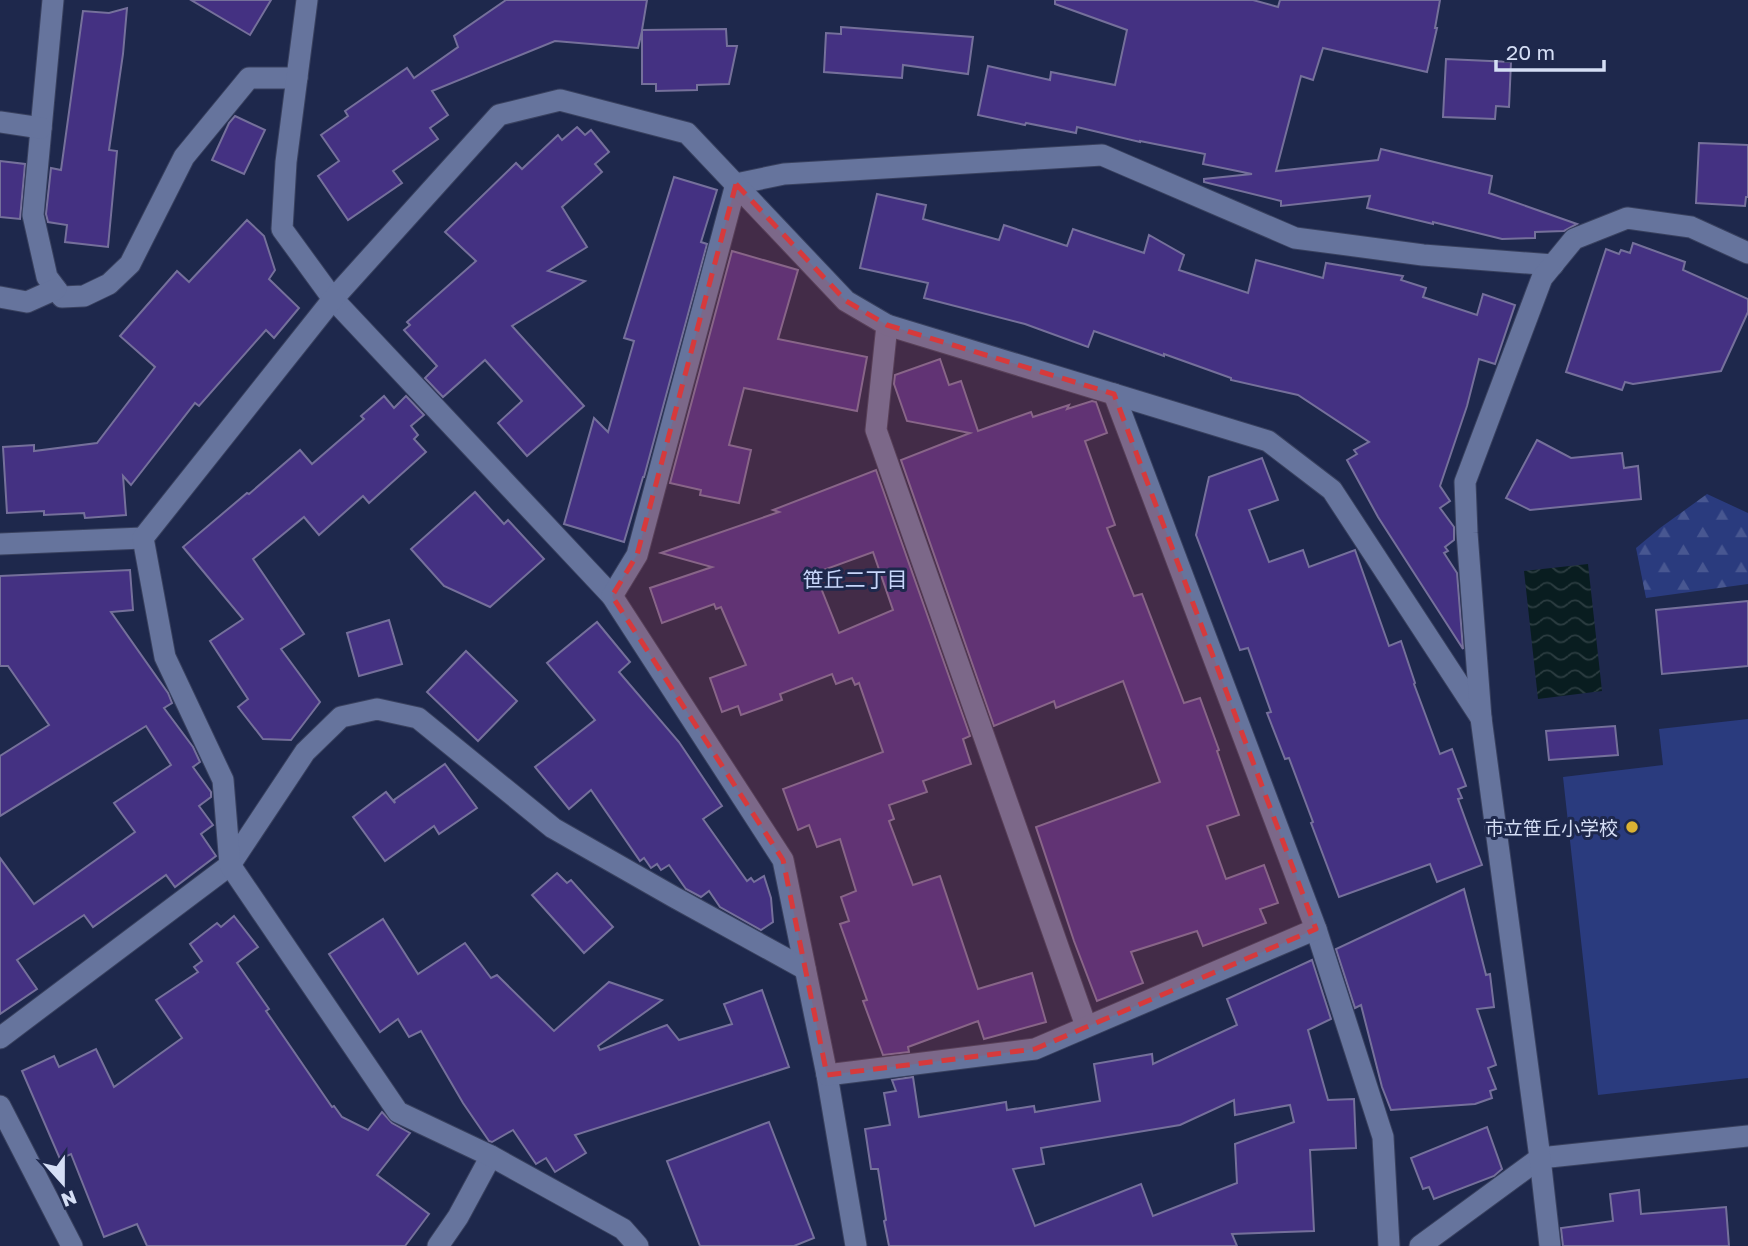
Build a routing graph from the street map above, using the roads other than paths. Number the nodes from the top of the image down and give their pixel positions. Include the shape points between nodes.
1 (54, 0) edge
2 (307, 0) edge
3 (297, 78) junction
4 (0, 122) edge
5 (41, 128) junction
6 (736, 184) junction
7 (1748, 253) edge
8 (1553, 265) junction
9 (56, 289) junction
10 (0, 297) edge
11 (333, 299) junction
12 (887, 325) junction
13 (1114, 394) junction
14 (143, 538) junction
15 (0, 544) edge
16 (612, 596) junction
17 (1481, 718) junction
18 (230, 865) junction
19 (1316, 929) junction
20 (805, 969) junction
21 (1086, 1026) junction
22 (0, 1038) edge
23 (827, 1075) junction
24 (0, 1106) edge
25 (1748, 1136) edge
26 (491, 1156) junction
27 (1540, 1158) junction
28 (72, 1246) edge
29 (438, 1246) edge
30 (638, 1246) edge
31 (856, 1246) edge
32 (1389, 1246) edge
33 (1420, 1246) edge
34 (1550, 1246) edge

1 - 5 street
2 - 3 street
3 - 9 street via 249,78 184,157 130,264 108,284 84,296 62,297
3 - 11 street via 282,229
4 - 5 street
5 - 9 street via 33,215 47,277
6 - 8 street via 783,174 1102,155 1296,238 1423,255
6 - 11 street via 687,133 560,100 499,115
6 - 12 street via 846,300
6 - 16 street via 637,555
7 - 8 street via 1691,227 1627,218 1574,239
8 - 17 street via 1542,278 1465,482
9 - 10 street via 27,302
11 - 14 street
11 - 16 street
12 - 13 street
12 - 21 street via 876,430
13 - 17 street via 1268,441 1332,491
13 - 19 street
14 - 15 street
14 - 18 street via 165,657 223,780
16 - 20 street via 783,860
17 - 27 street
18 - 20 street via 304,752 341,717 377,709 418,719 553,828
18 - 22 street
18 - 26 street via 398,1112
19 - 21 street
19 - 32 street via 1383,1137
20 - 23 street
21 - 23 street via 1035,1049
23 - 31 street
24 - 28 street
25 - 27 street
26 - 29 street
26 - 30 street via 623,1229
27 - 33 street
27 - 34 street

